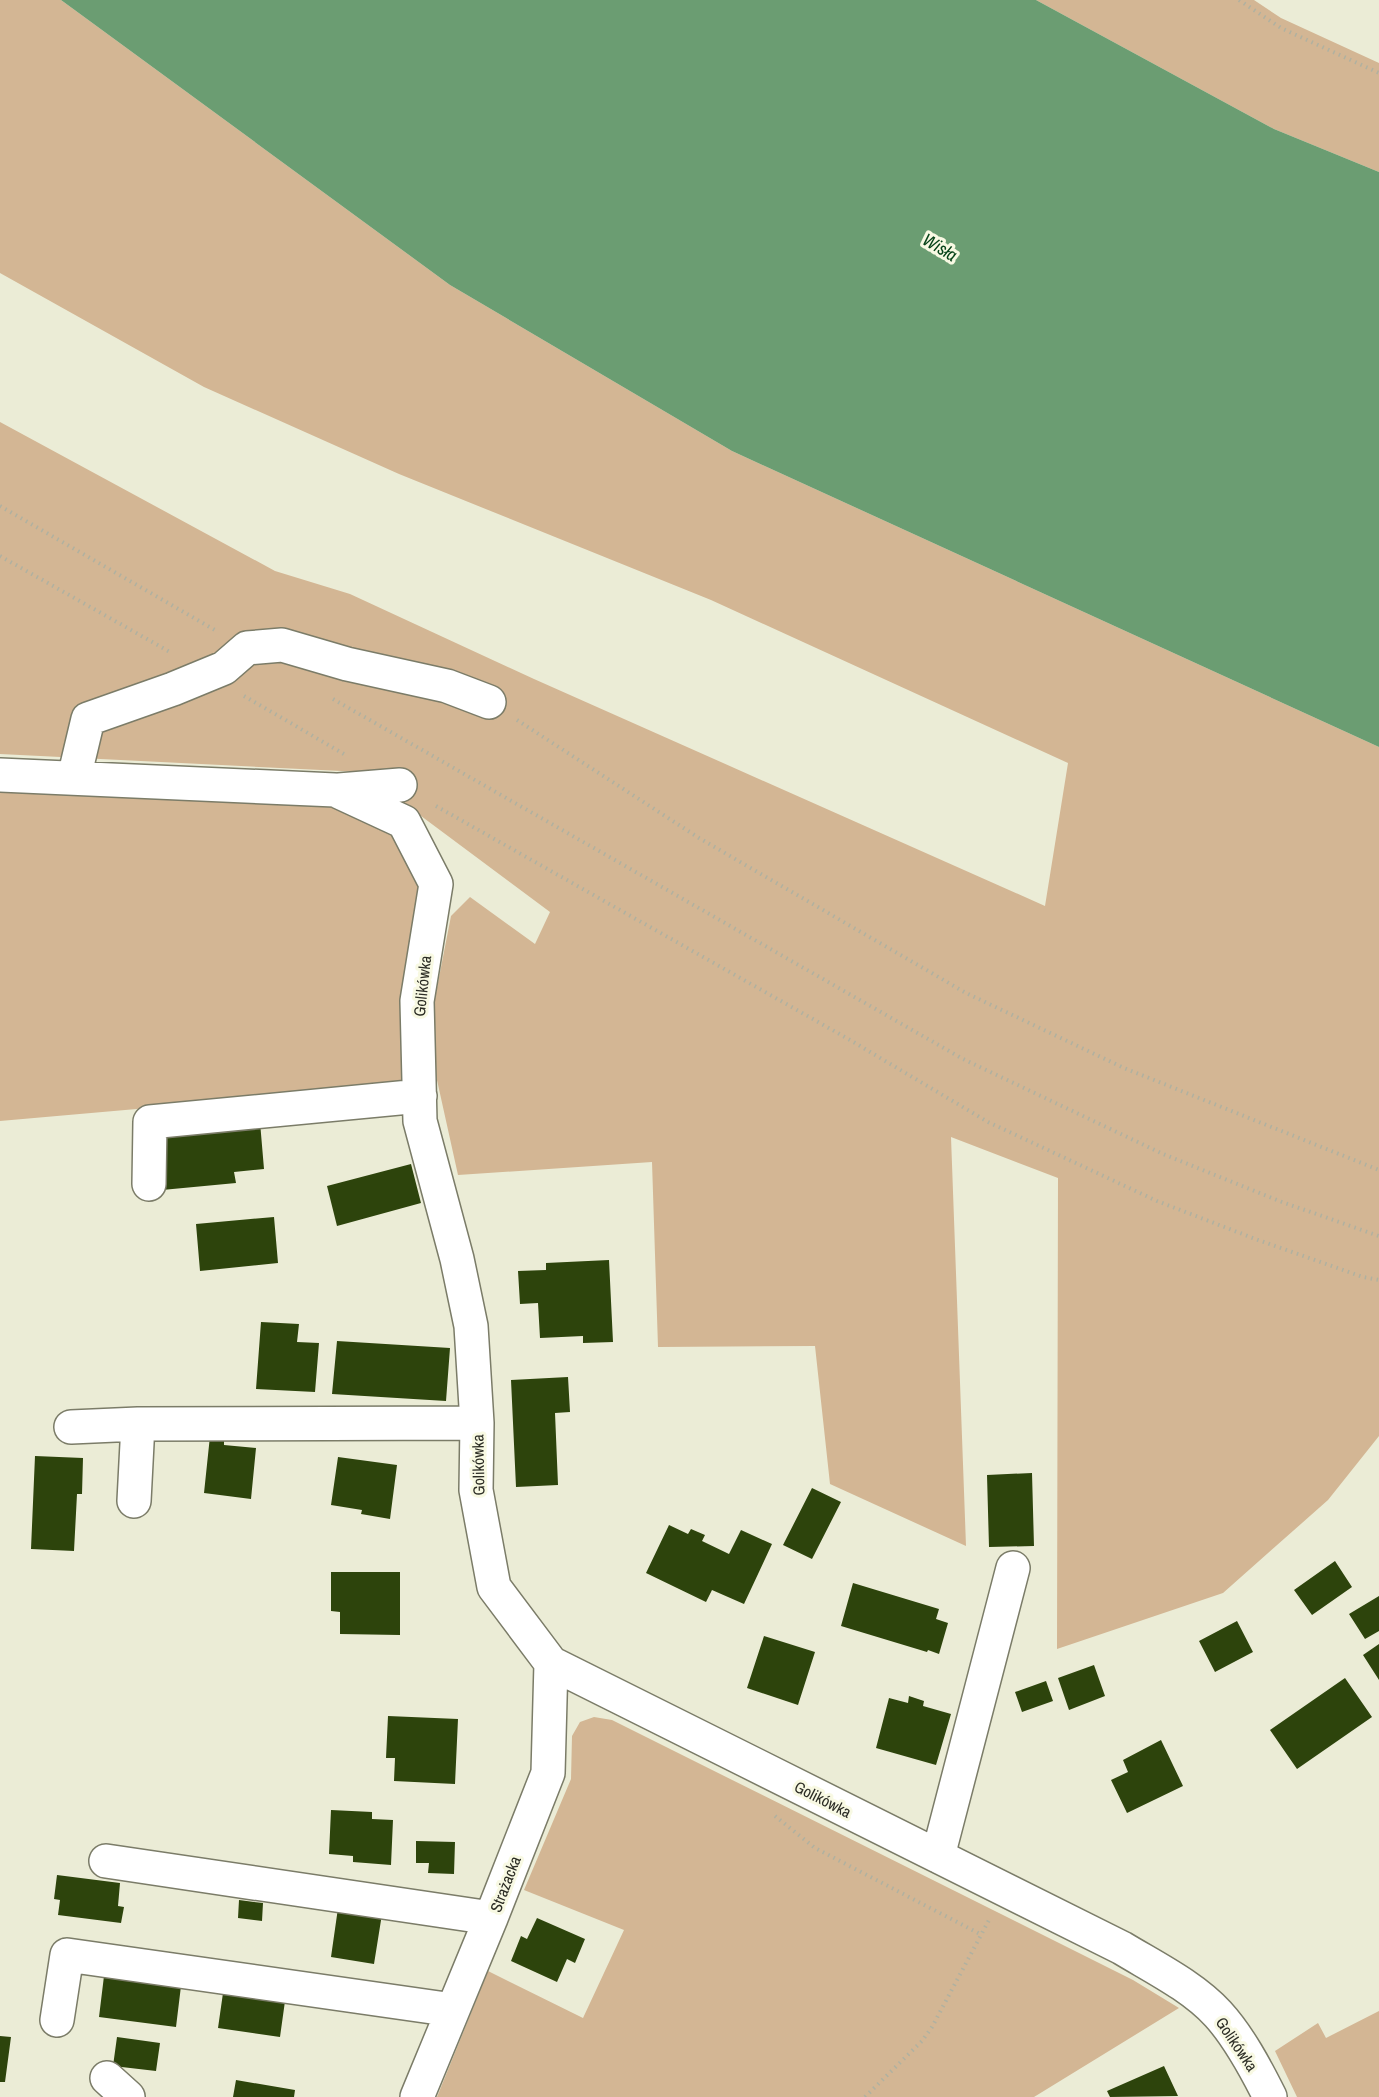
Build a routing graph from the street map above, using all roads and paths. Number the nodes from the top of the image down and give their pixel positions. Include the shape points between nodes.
1 (1239, 0) edge
2 (1379, 74) edge
3 (0, 506) edge
4 (0, 556) edge
5 (247, 648) junction
6 (208, 675) junction
7 (330, 697) dead end
8 (489, 702) joint
9 (346, 755) dead end
10 (0, 775) edge
11 (74, 778) junction
12 (400, 785) joint
13 (335, 790) junction
14 (420, 1096) junction
15 (1379, 1170) edge
16 (149, 1184) dead end
17 (1379, 1236) edge
18 (1379, 1280) edge
19 (477, 1423) junction
20 (138, 1424) junction
21 (71, 1427) dead end
22 (134, 1501) dead end
23 (1013, 1568) dead end
24 (551, 1663) junction
25 (772, 1814) dead end
26 (938, 1856) junction
27 (105, 1861) dead end
28 (492, 1918) junction
29 (453, 2010) junction
30 (57, 2020) dead end
31 (417, 2097) edge
32 (865, 2097) edge
33 (1270, 2097) edge

1 - 2 path via 1281,28
3 - 5 path
4 - 6 path
5 - 6 street via 224,668
5 - 8 street via 282,645 447,686
6 - 9 path
6 - 11 street via 88,719
7 - 17 path via 963,1059 1163,1154
8 - 15 path via 699,838 966,993 1124,1068
10 - 11 street, Golikówka
11 - 13 street, Golikówka
12 - 13 street
12 - 18 path via 988,1122 1157,1201
13 - 14 street, Golikówka via 404,822 436,884 417,1000
14 - 16 street via 150,1122
14 - 19 street, Golikówka via 420,1120 471,1326
19 - 20 street
19 - 24 street, Golikówka via 476,1490 494,1587
20 - 21 street
20 - 22 street
23 - 26 street
24 - 26 street, Golikówka
24 - 28 street, Strażacka via 548,1773
25 - 32 path via 814,1848 981,1935 922,2041
26 - 33 street, Golikówka via 1122,1948 1180,1983 1231,2031
27 - 28 street
28 - 29 street, Strażacka
29 - 30 street via 67,1955
29 - 31 street, Strażacka

